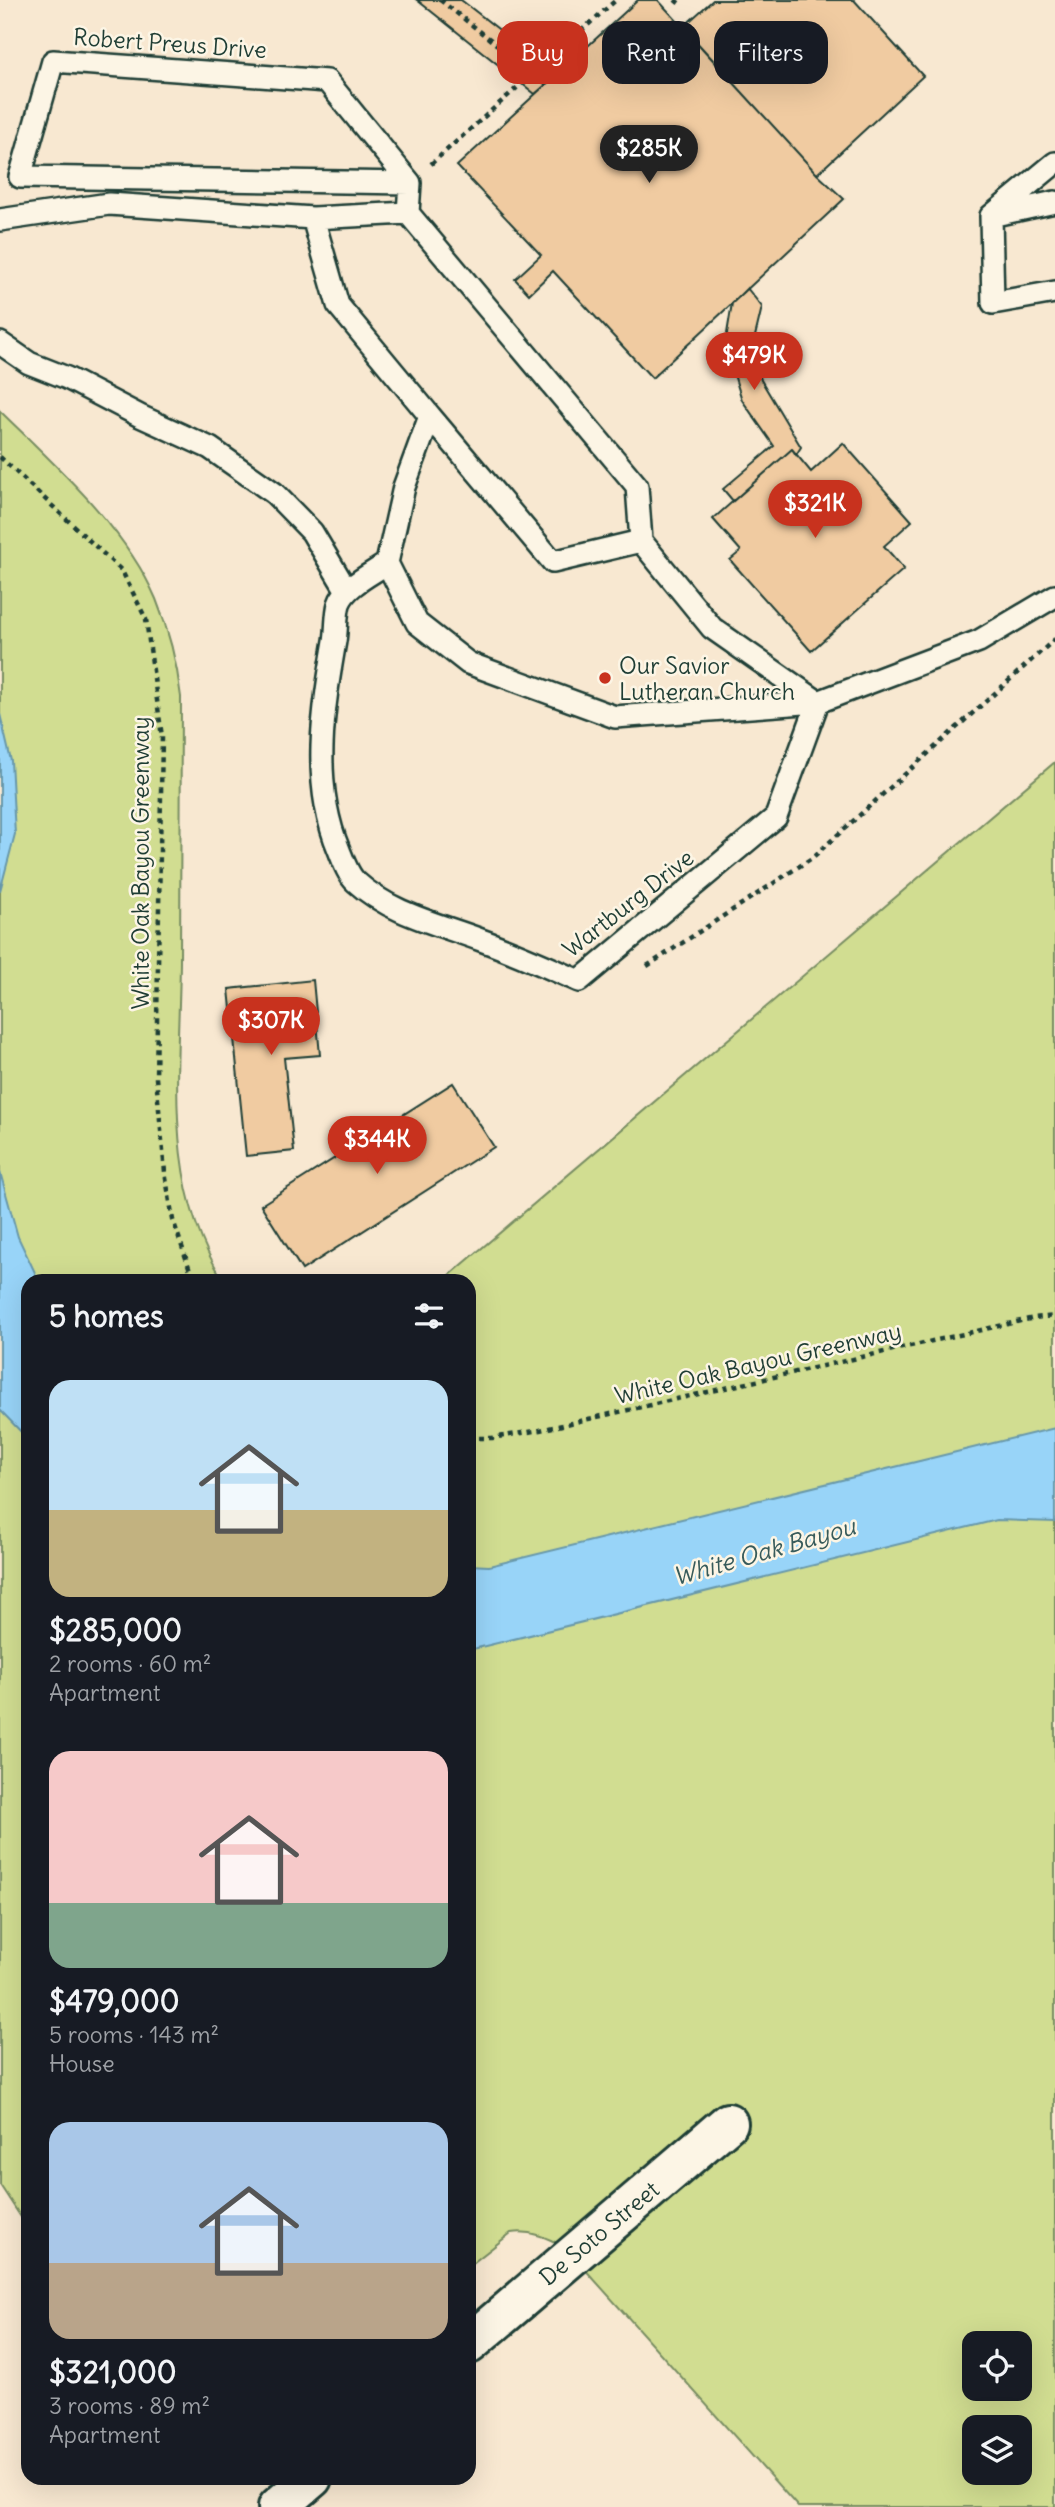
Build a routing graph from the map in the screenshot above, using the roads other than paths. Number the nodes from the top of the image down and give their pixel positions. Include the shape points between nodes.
1 (1055, 163) edge
2 (410, 183) junction
3 (1055, 202) edge
4 (408, 213) junction
5 (991, 216) junction
6 (313, 218) junction
7 (0, 220) edge
8 (1055, 292) edge
9 (0, 343) edge
10 (430, 416) junction
11 (641, 541) junction
12 (387, 564) junction
13 (347, 591) junction
14 (1055, 596) edge
15 (818, 702) junction
16 (728, 2123) dead end
17 (476, 2338) edge
18 (304, 2485) edge
19 (278, 2507) edge

1 - 5 lane
2 - 2 lane, Robert Preus Drive via 327,81 52,61 20,177
2 - 4 lane
3 - 5 lane
4 - 6 lane
4 - 11 lane via 637,486
5 - 8 lane via 993,303
6 - 7 lane via 109,204
6 - 10 lane via 338,304
9 - 13 lane via 29,363 210,448 274,493 312,532
10 - 11 lane via 553,562
10 - 12 lane via 404,488
11 - 15 lane via 712,628
12 - 13 lane
12 - 15 lane via 417,623 468,663 615,717
13 - 15 lane, Wartburg Drive via 339,603 321,741 330,829 355,881 404,912 579,981 776,817
14 - 15 lane via 979,641
16 - 17 street, De Soto Street
18 - 19 street

